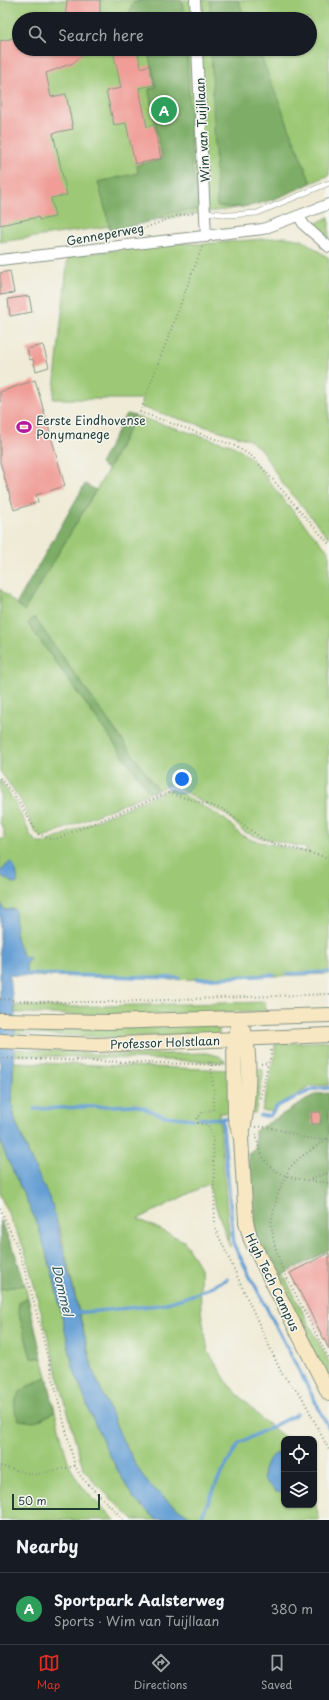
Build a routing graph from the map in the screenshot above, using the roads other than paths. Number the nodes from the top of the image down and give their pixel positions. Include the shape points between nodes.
1 (194, 0) edge
2 (195, 12) edge
3 (197, 56) edge
4 (329, 184) edge
5 (329, 204) edge
6 (206, 212) junction
7 (299, 217) junction
8 (206, 237) junction
9 (329, 247) edge
10 (0, 260) edge
11 (329, 1015) edge
12 (240, 1019) junction
13 (0, 1020) edge
14 (329, 1035) edge
15 (240, 1039) junction
16 (0, 1041) edge
17 (329, 1394) edge

1 - 2 street
3 - 6 street, Wim van Tuijllaan
4 - 6 lane via 257,212 230,215
5 - 7 street, Genneperweg
6 - 8 street
7 - 8 street, Genneperweg via 263,229
7 - 9 street via 305,226
8 - 10 street, Genneperweg
11 - 12 main road, Professor Holstlaan
12 - 13 main road, Professor Holstlaan via 55,1022
12 - 15 main road, High Tech Campus
14 - 15 main road, Professor Holstlaan
15 - 16 main road, Professor Holstlaan via 96,1045
15 - 17 main road, High Tech Campus via 246,1117 241,1138 246,1222 251,1240

